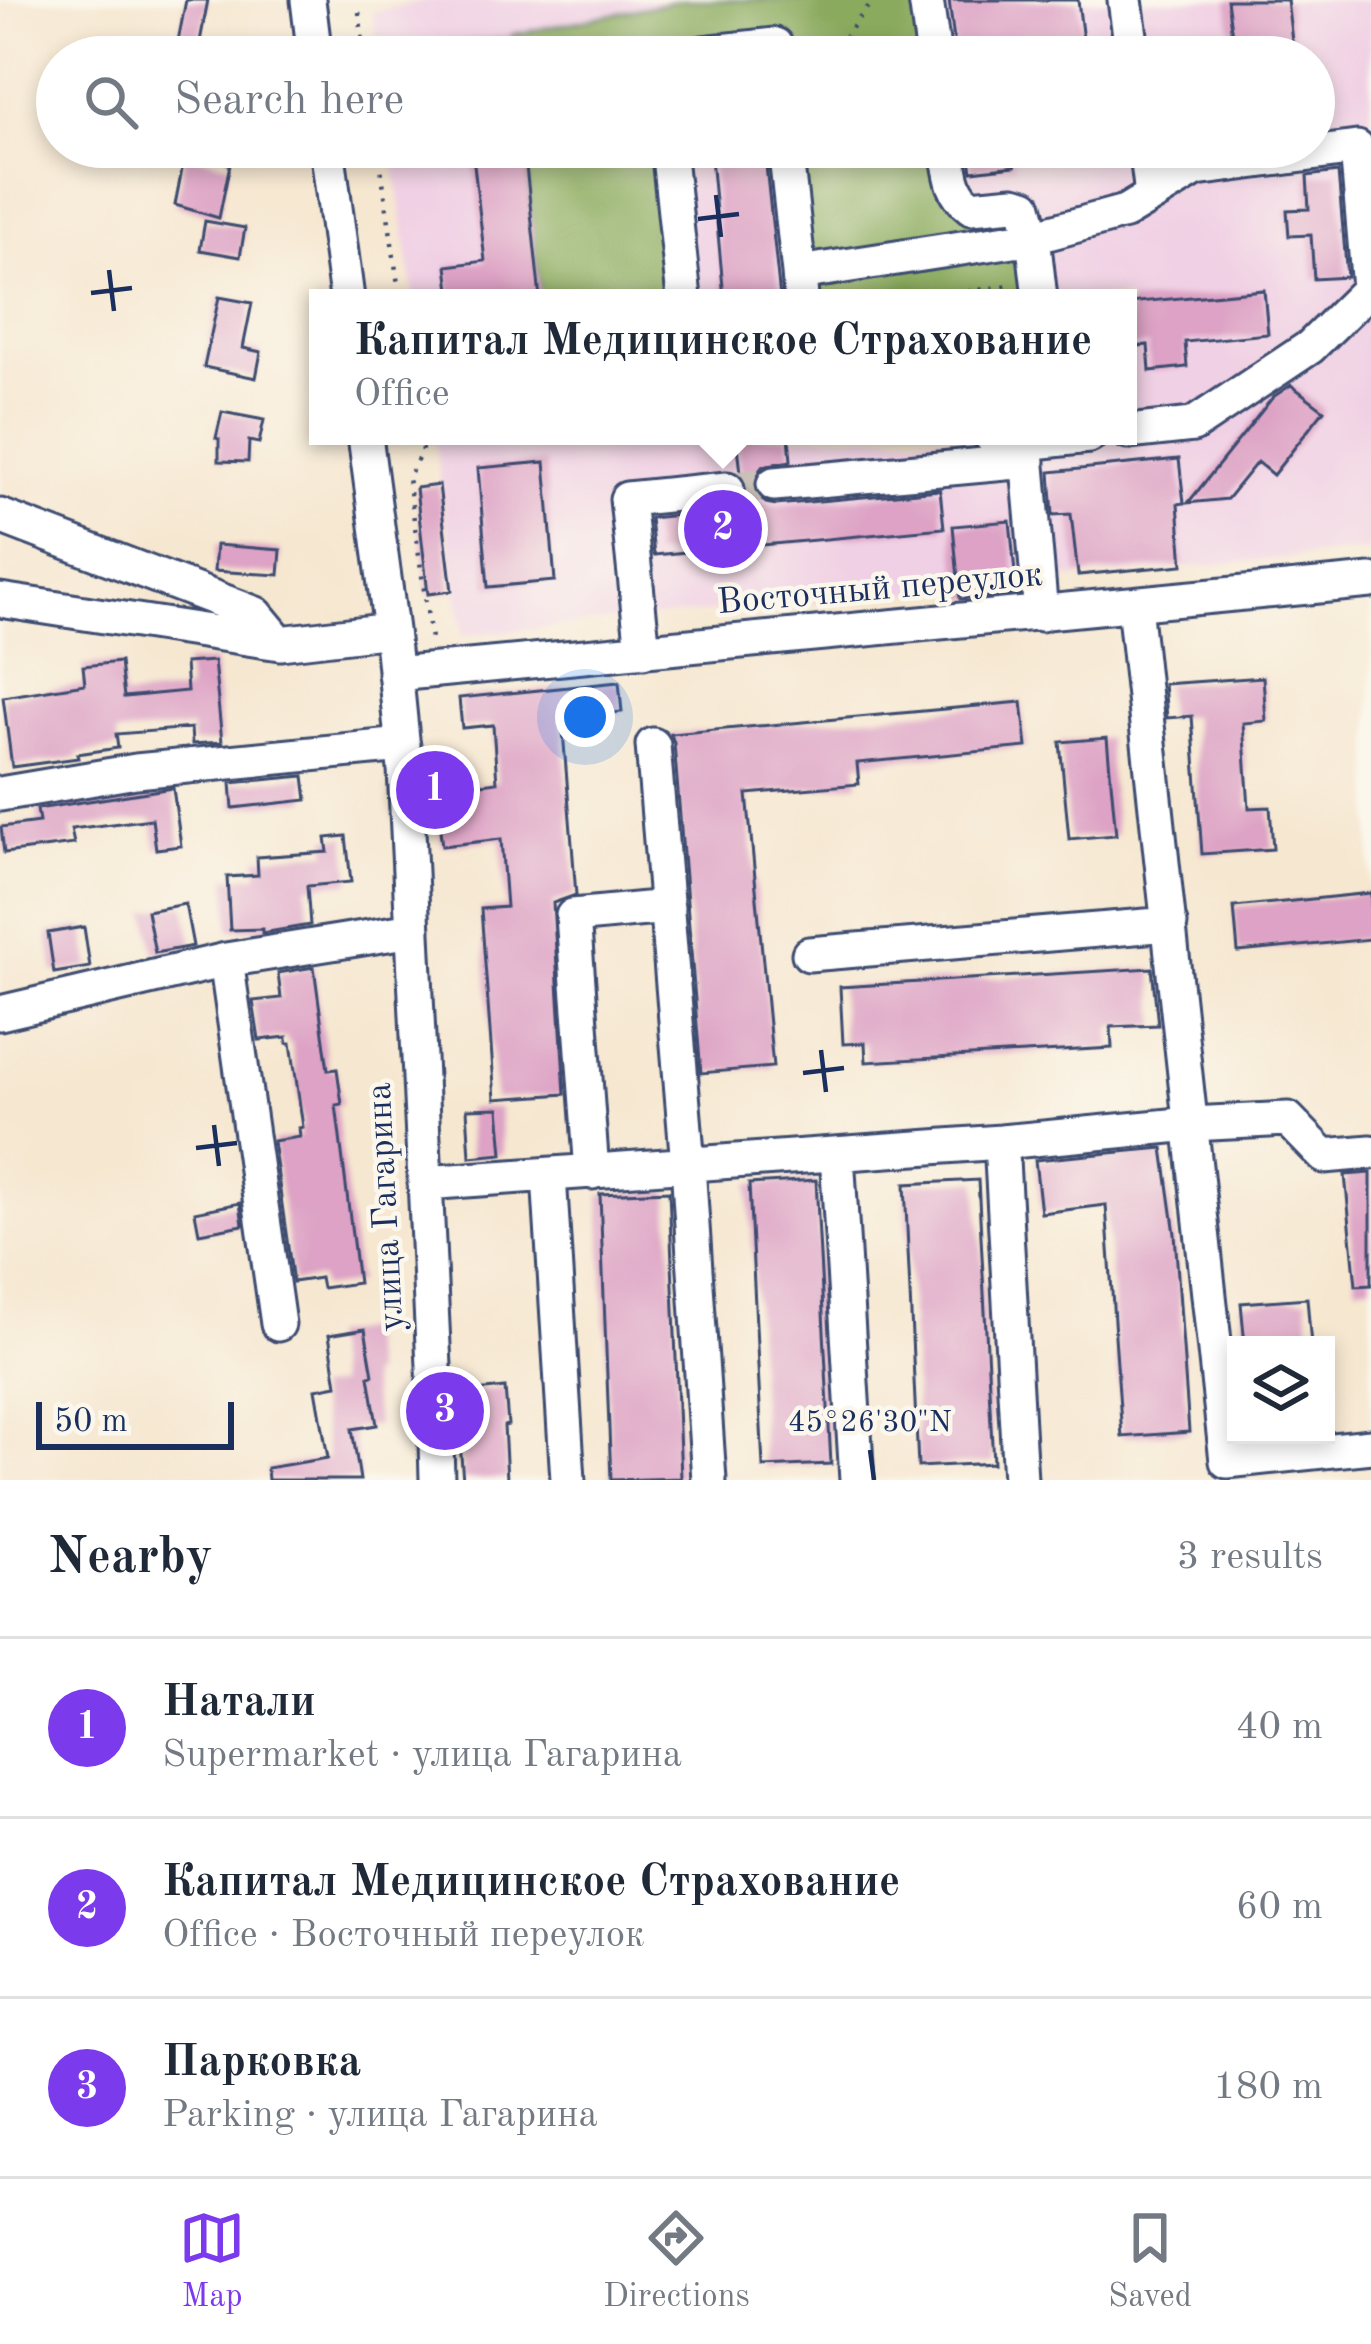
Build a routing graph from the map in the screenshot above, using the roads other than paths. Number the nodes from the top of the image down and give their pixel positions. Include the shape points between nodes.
1 (308, 0) edge
2 (926, 0) edge
3 (1125, 0) edge
4 (312, 36) edge
5 (931, 36) edge
6 (1130, 36) edge
7 (1335, 151) edge
8 (330, 168) edge
9 (670, 168) edge
10 (787, 168) edge
11 (950, 168) edge
12 (1149, 168) edge
13 (1204, 168) edge
14 (1152, 195) junction
15 (1033, 237) junction
16 (800, 285) edge
17 (346, 289) edge
18 (683, 289) edge
19 (1039, 289) edge
20 (1137, 431) edge
21 (366, 445) edge
22 (1037, 445) edge
23 (1050, 445) edge
24 (774, 484) tunnel mouth
25 (727, 489) tunnel mouth
26 (0, 516) edge
27 (1371, 581) edge
28 (0, 600) edge
29 (1134, 604) junction
30 (1041, 614) junction
31 (391, 630) junction
32 (280, 643) junction
33 (643, 651) junction
34 (395, 674) junction
35 (403, 746) junction
36 (653, 746) dead end
37 (0, 794) edge
38 (667, 907) junction
39 (1169, 924) junction
40 (413, 930) junction
41 (809, 954) dead end
42 (226, 960) junction
43 (0, 1013) edge
44 (1191, 1124) junction
45 (1001, 1142) junction
46 (1371, 1152) edge
47 (837, 1154) junction
48 (688, 1165) junction
49 (592, 1172) junction
50 (549, 1175) junction
51 (425, 1183) junction
52 (278, 1324) dead end
53 (1371, 1447) edge
54 (437, 1480) edge
55 (568, 1480) edge
56 (709, 1480) edge
57 (857, 1480) edge
58 (1020, 1480) edge

1 - 4 street
2 - 5 street
3 - 6 street
7 - 20 street via 1357,148 1369,289 1310,347 1193,425
8 - 17 street
9 - 18 street
10 - 16 street
11 - 15 street via 971,207 1025,206
12 - 14 street
13 - 14 street
14 - 15 street via 1125,212
15 - 16 street
15 - 19 street
21 - 31 street, улица Гагарина
22 - 24 street
23 - 30 street
25 - 33 street via 628,499
26 - 32 street via 256,614
27 - 29 street, Восточный переулок
28 - 32 street
29 - 30 street, Восточный переулок
29 - 39 street
30 - 33 street, Восточный переулок
31 - 32 street
31 - 34 street, улица Гагарина
33 - 34 street, Восточный переулок
34 - 35 street, улица Гагарина
35 - 37 street via 136,771
35 - 40 street, улица Гагарина
36 - 38 street
38 - 48 street
38 - 49 street via 573,916
39 - 41 street
39 - 44 street
40 - 42 street
40 - 51 street, улица Гагарина
42 - 43 street
42 - 52 street
44 - 45 street
44 - 46 street via 1288,1119 1324,1156
44 - 53 street via 1227,1461
45 - 47 street
45 - 58 street
47 - 48 street
47 - 57 street
48 - 49 street
48 - 56 street
49 - 50 street
50 - 51 street
50 - 55 street
51 - 54 street, улица Гагарина

